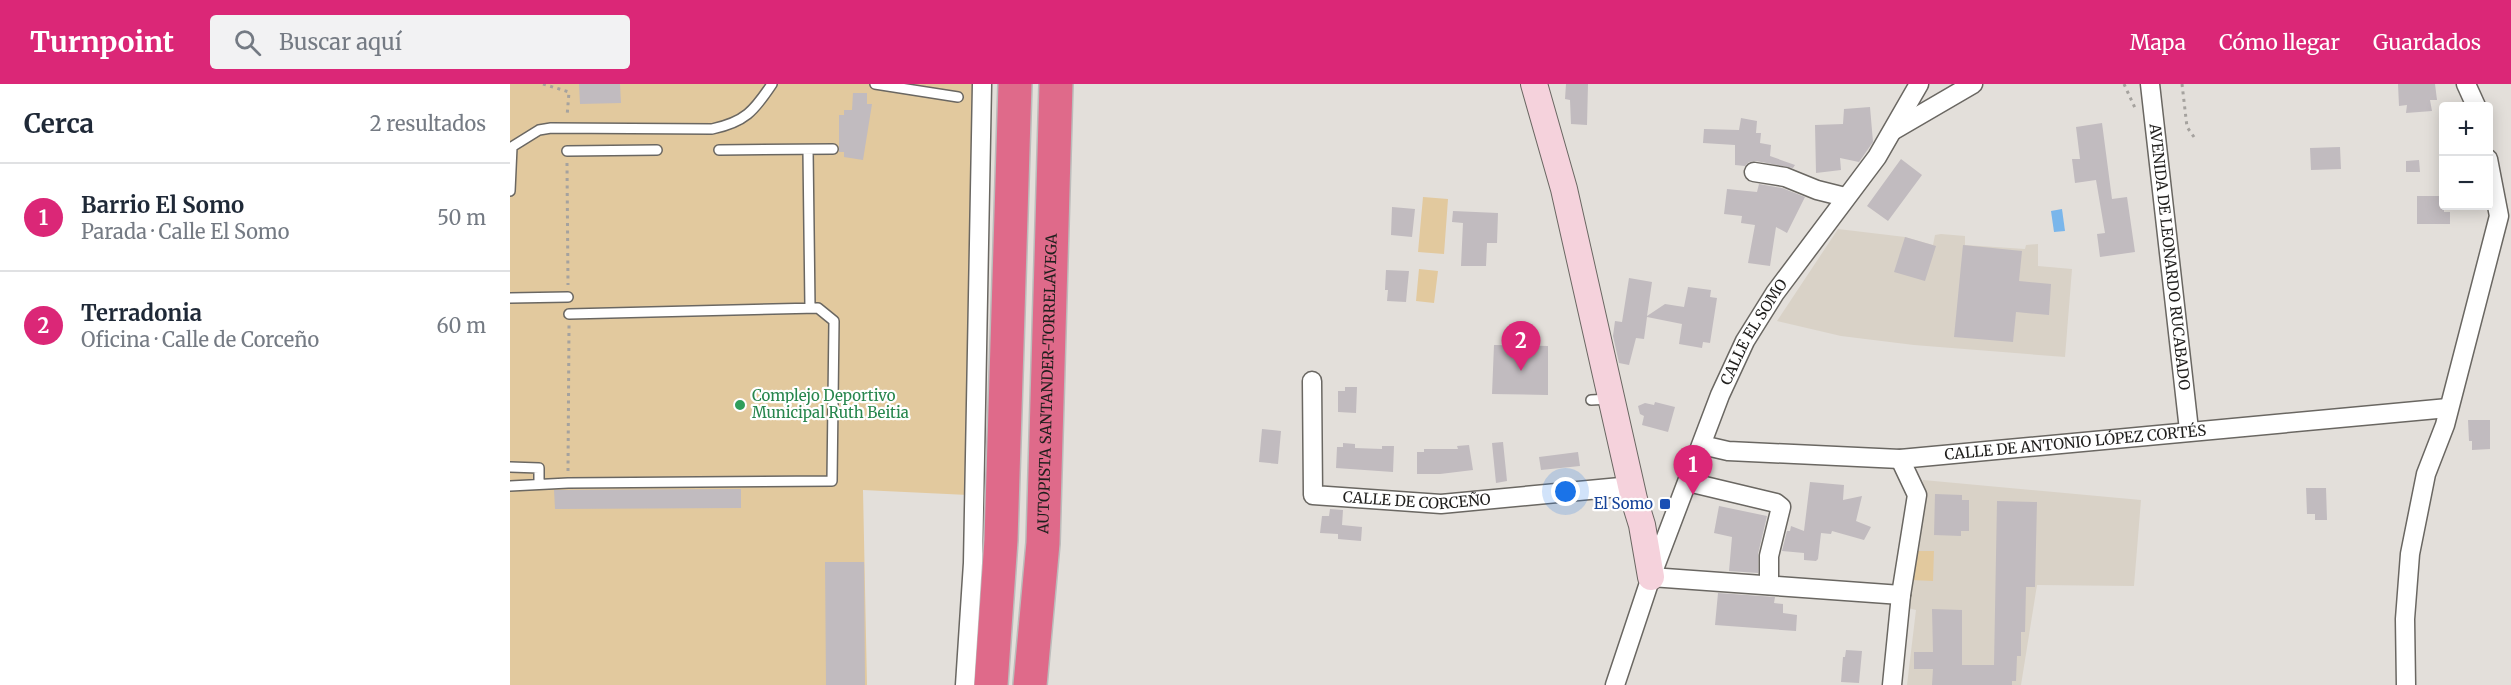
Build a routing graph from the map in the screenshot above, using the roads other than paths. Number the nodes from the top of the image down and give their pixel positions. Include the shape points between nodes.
1 (772, 84) edge
2 (875, 84) edge
3 (982, 84) edge
4 (1015, 84) edge
5 (1056, 84) edge
6 (1919, 84) edge
7 (1929, 84) edge
8 (1973, 84) edge
9 (2150, 84) edge
10 (2466, 84) edge
11 (1535, 86) edge
12 (958, 97) dead end
13 (1952, 97) junction
14 (2474, 102) edge
15 (1894, 130) junction
16 (511, 148) edge
17 (833, 149) dead end
18 (657, 150) dead end
19 (718, 150) dead end
20 (808, 150) junction
21 (567, 151) road end
22 (1754, 172) dead end
23 (2493, 176) edge
24 (510, 189) edge
25 (1845, 197) junction
26 (2505, 217) edge
27 (568, 297) road end
28 (510, 298) edge
29 (810, 308) junction
30 (569, 314) road end
31 (1312, 381) dead end
32 (2448, 408) junction
33 (2189, 430) junction
34 (1702, 445) junction
35 (1900, 459) junction
36 (510, 467) edge
37 (1688, 482) junction
38 (539, 484) junction
39 (510, 486) edge
40 (1631, 486) junction
41 (1642, 525) junction
42 (1661, 550) junction
43 (1651, 577) junction
44 (1768, 585) junction
45 (1901, 595) junction
46 (965, 685) edge
47 (991, 685) edge
48 (1030, 685) edge
49 (1615, 685) edge
50 (1892, 685) edge
51 (2406, 685) edge

1 - 16 lane via 760,103 730,125 712,129 539,130
2 - 12 lane
3 - 46 street via 973,563
4 - 47 highway via 1001,540
5 - 48 highway, AUTOPISTA SANTANDER-TORRELAVEGA via 1043,543
6 - 15 street, CALLE EL SOMO
7 - 13 street
8 - 13 street
9 - 33 street, AVENIDA DE LEONARDO RUCABADO
10 - 14 street
11 - 40 main road via 1564,189 1601,399
13 - 15 street
15 - 25 street, CALLE EL SOMO
16 - 24 lane
17 - 20 lane
18 - 21 lane
19 - 20 lane
20 - 29 lane
22 - 25 street via 1785,177
23 - 26 street
25 - 34 street, CALLE EL SOMO via 1745,341
26 - 32 street
27 - 28 lane
29 - 30 lane
29 - 38 lane via 818,308 834,321 832,481
31 - 40 street, CALLE DE CORCEÑO via 1313,495 1441,504
32 - 33 street, CALLE DE ANTONIO LÓPEZ CORTÉS
32 - 51 street via 2426,474 2410,554 2405,619
33 - 35 street, CALLE DE ANTONIO LÓPEZ CORTÉS
34 - 35 street, CALLE DE ANTONIO LÓPEZ CORTÉS via 1728,451
34 - 37 street, CALLE EL SOMO
35 - 45 street via 1917,495
36 - 38 lane via 539,468
37 - 42 street, CALLE EL SOMO
37 - 44 street via 1781,507 1769,556
38 - 39 lane
40 - 41 main road
41 - 42 main road
41 - 43 main road
42 - 43 street, CALLE EL SOMO
43 - 44 street
43 - 49 street, CALLE EL SOMO
44 - 45 street
45 - 50 street

